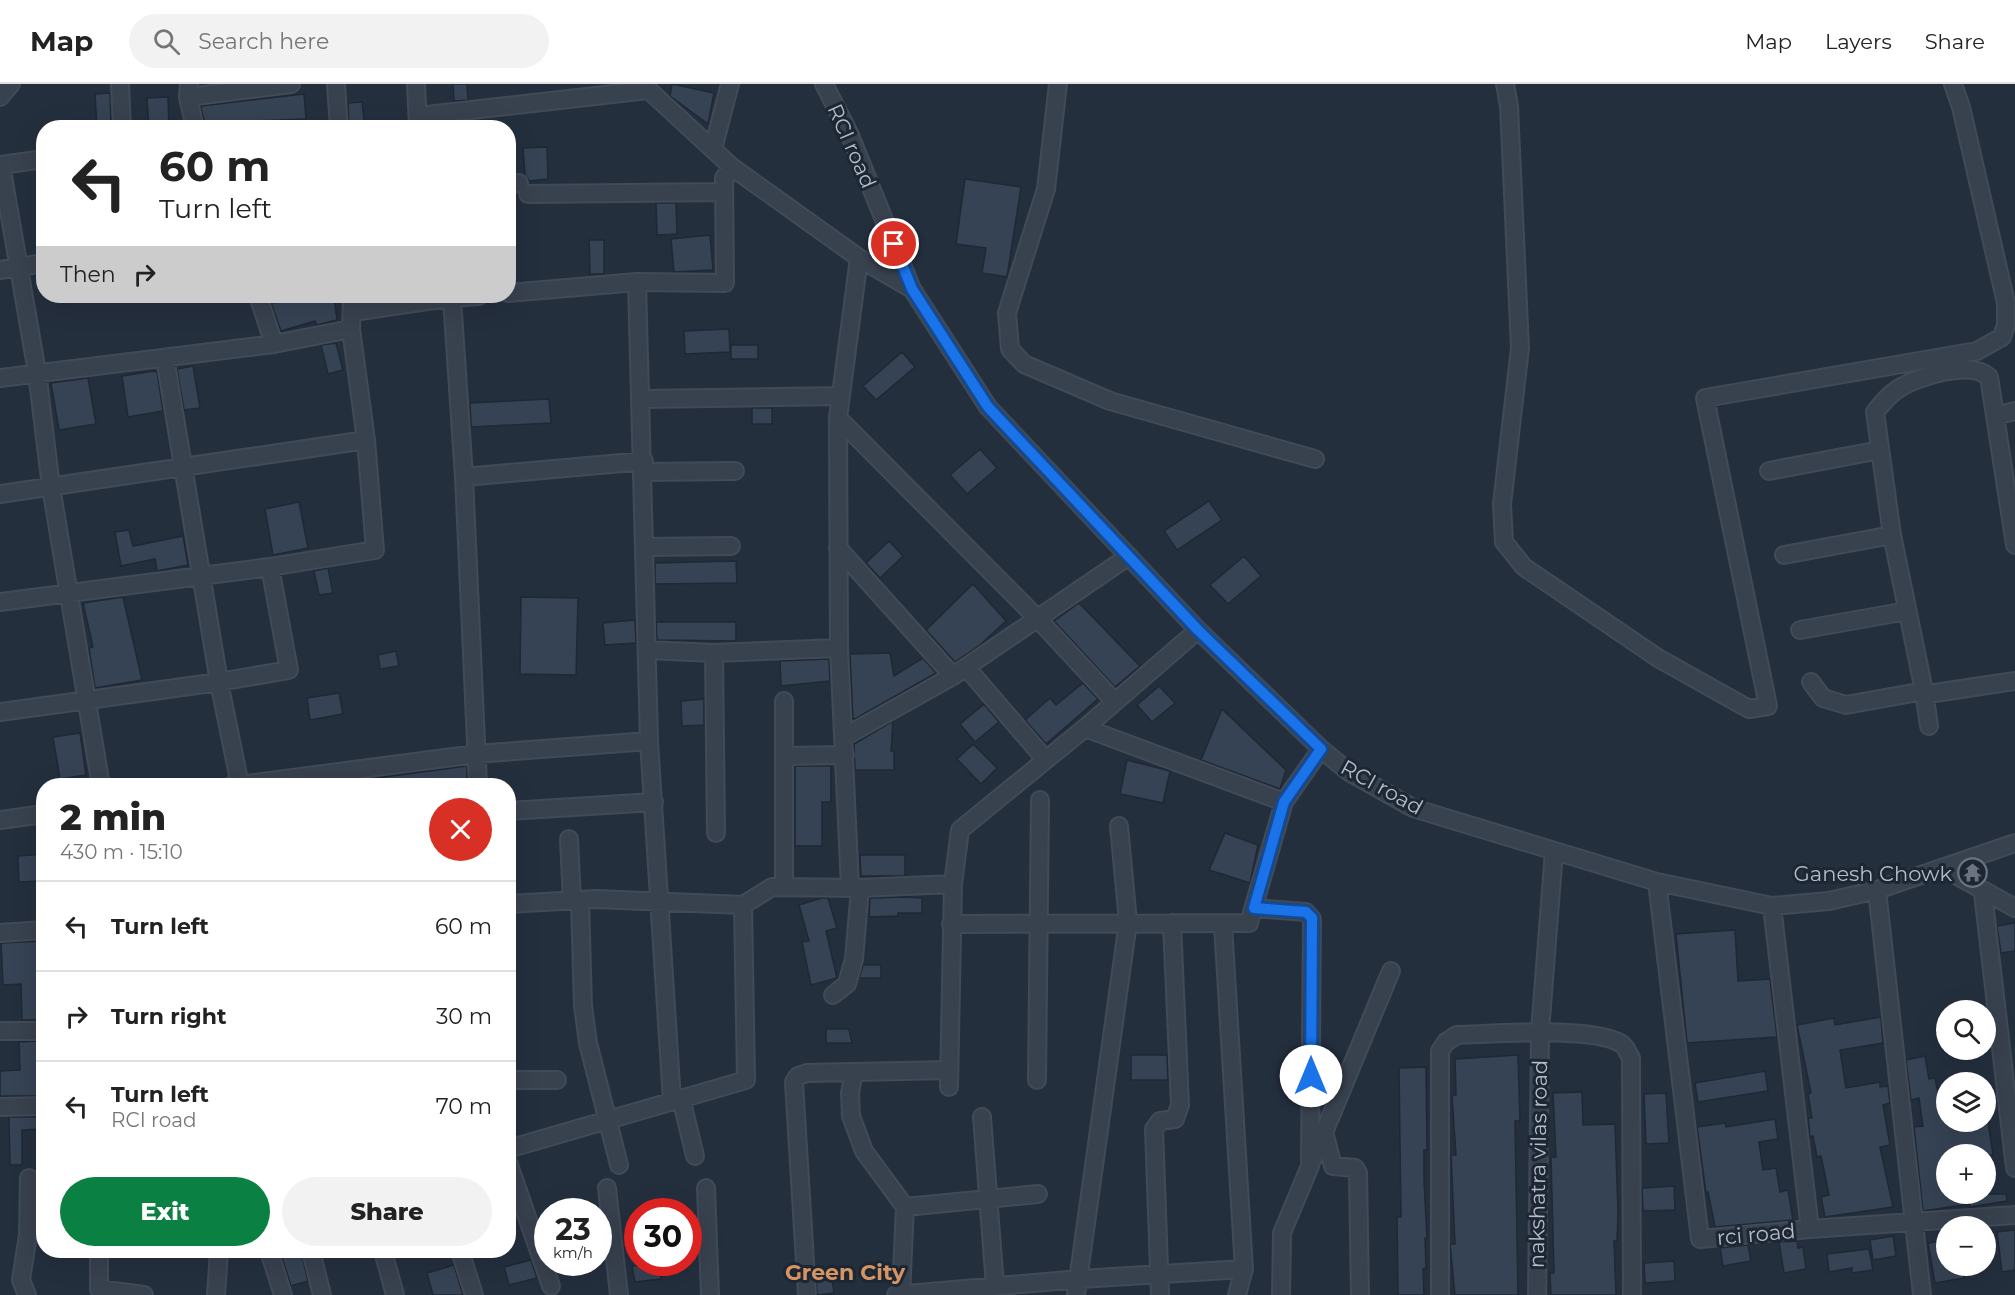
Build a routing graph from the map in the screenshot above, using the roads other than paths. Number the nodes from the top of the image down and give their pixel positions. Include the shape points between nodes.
1 (10, 84) edge
2 (120, 84) edge
3 (291, 84) edge
4 (336, 84) edge
5 (416, 84) edge
6 (730, 84) edge
7 (824, 84) edge
8 (1058, 84) edge
9 (1505, 84) edge
10 (1953, 84) edge
11 (645, 87) edge
12 (188, 90) edge
13 (0, 97) edge
14 (122, 120) edge
15 (194, 120) edge
16 (338, 120) edge
17 (418, 120) edge
18 (431, 120) edge
19 (713, 149) junction
20 (36, 159) edge
21 (0, 160) edge
22 (732, 167) junction
23 (519, 187) edge
24 (723, 192) junction
25 (859, 258) junction
26 (36, 264) edge
27 (18, 267) junction
28 (0, 270) edge
29 (637, 282) junction
30 (912, 289) junction
31 (516, 292) edge
32 (260, 303) edge
33 (400, 303) edge
34 (452, 303) edge
35 (352, 312) edge
36 (274, 344) junction
37 (165, 358) junction
38 (37, 372) junction
39 (0, 378) edge
40 (841, 396) junction
41 (642, 399) junction
42 (2015, 411) edge
43 (1995, 416) junction
44 (838, 418) junction
45 (366, 440) junction
46 (1880, 450) junction
47 (1315, 459) dead end
48 (644, 466) junction
49 (182, 467) junction
50 (735, 471) dead end
51 (1769, 471) dead end
52 (464, 477) junction
53 (51, 487) junction
54 (0, 494) edge
55 (2011, 497) edge
56 (1892, 536) junction
57 (2015, 545) edge
58 (731, 546) dead end
59 (645, 547) junction
60 (838, 548) junction
61 (1784, 555) dead end
62 (1129, 556) junction
63 (270, 567) junction
64 (202, 575) junction
65 (70, 594) junction
66 (0, 602) edge
67 (1907, 611) junction
68 (1037, 618) junction
69 (1198, 630) junction
70 (1800, 630) dead end
71 (840, 648) junction
72 (647, 650) junction
73 (714, 653) junction
74 (960, 671) junction
75 (2015, 681) edge
76 (219, 682) junction
77 (1811, 682) dead end
78 (1924, 691) junction
79 (86, 699) junction
80 (784, 702) dead end
81 (1115, 702) junction
82 (0, 712) edge
83 (1929, 726) dead end
84 (1085, 728) junction
85 (844, 737) junction
86 (649, 741) junction
87 (1321, 749) junction
88 (477, 754) junction
89 (845, 755) junction
90 (784, 756) junction
91 (1045, 759) junction
92 (100, 778) edge
93 (235, 778) edge
94 (334, 778) edge
95 (478, 778) edge
96 (1040, 800) dead end
97 (654, 802) junction
98 (1284, 802) junction
99 (516, 811) edge
100 (36, 815) edge
101 (0, 820) edge
102 (1119, 826) dead end
103 (716, 833) dead end
104 (569, 839) dead end
105 (2015, 843) edge
106 (1554, 851) junction
107 (1944, 868) junction
108 (1657, 882) junction
109 (953, 884) junction
110 (784, 887) junction
111 (855, 888) junction
112 (1877, 890) junction
113 (1983, 892) junction
114 (576, 901) junction
115 (660, 903) junction
116 (516, 904) edge
117 (743, 905) junction
118 (1773, 906) junction
119 (1254, 908) junction
120 (2015, 908) edge
121 (1037, 922) junction
122 (1128, 922) junction
123 (1172, 923) junction
124 (951, 924) junction
125 (1223, 925) junction
126 (36, 931) edge
127 (0, 933) edge
128 (1391, 971) dead end
129 (833, 995) dead end
130 (0, 1031) edge
131 (36, 1031) edge
132 (1540, 1032) junction
133 (949, 1070) junction
134 (854, 1072) junction
135 (516, 1080) edge
136 (557, 1080) dead end
137 (1037, 1080) dead end
138 (949, 1087) dead end
139 (676, 1100) junction
140 (36, 1106) edge
141 (0, 1107) edge
142 (982, 1117) dead end
143 (607, 1120) junction
144 (1324, 1132) junction
145 (516, 1147) edge
146 (695, 1156) dead end
147 (619, 1165) dead end
148 (1310, 1166) junction
149 (2015, 1168) edge
150 (29, 1178) dead end
151 (516, 1185) edge
152 (607, 1188) dead end
153 (706, 1188) dead end
154 (1038, 1194) dead end
155 (988, 1200) junction
156 (905, 1207) junction
157 (2015, 1215) edge
158 (1912, 1224) junction
159 (1810, 1229) junction
160 (99, 1258) edge
161 (219, 1258) edge
162 (271, 1258) edge
163 (313, 1258) edge
164 (385, 1258) edge
165 (462, 1258) edge
166 (1244, 1269) junction
167 (1160, 1274) junction
168 (551, 1286) dead end
169 (995, 1286) junction
170 (1078, 1287) edge
171 (973, 1292) edge
172 (27, 1295) edge
173 (144, 1295) edge
174 (216, 1295) edge
175 (283, 1295) edge
176 (322, 1295) edge
177 (395, 1295) edge
178 (474, 1295) edge
179 (620, 1295) edge
180 (710, 1295) edge
181 (807, 1295) edge
182 (896, 1295) edge
183 (901, 1295) edge
184 (1160, 1295) edge
185 (1237, 1295) edge
186 (1281, 1295) edge
187 (1360, 1295) edge
188 (1440, 1295) edge
189 (1537, 1295) edge
190 (1632, 1295) edge
191 (1922, 1295) edge

1 - 13 street
2 - 14 street
3 - 12 street
4 - 16 street
5 - 17 street
6 - 19 street
7 - 30 street, RCI road via 849,133
8 - 47 street via 1046,189 1007,313 1010,349 1024,364 1110,401
9 - 10 street via 1520,348 1503,504 1504,542 1524,567 1543,580 1658,658 1749,709 1768,706 1705,398 1977,351 2002,338 2006,303
11 - 18 street
11 - 19 street
12 - 15 street
19 - 22 street
20 - 21 street
21 - 27 street
22 - 24 street via 724,178
22 - 25 street
23 - 24 street
24 - 29 street via 725,283
25 - 30 street
25 - 40 street
26 - 27 street
27 - 28 street
27 - 38 street
29 - 31 street
29 - 41 street
30 - 62 street, RCI road via 988,407
32 - 36 street
33 - 35 street
34 - 52 street
35 - 36 street
35 - 45 street
36 - 37 street
37 - 38 street
37 - 49 street
38 - 39 street
38 - 53 street
40 - 41 street
40 - 44 street
41 - 48 street
42 - 43 street
43 - 46 street via 1989,377 1982,370 1930,375 1899,389 1875,412
43 - 55 street
44 - 60 street
44 - 68 street
45 - 49 street
45 - 63 street via 375,550
46 - 51 street
46 - 56 street
48 - 50 street
48 - 52 street
48 - 59 street
49 - 53 street
49 - 64 street
52 - 88 street
53 - 54 street
53 - 65 street
55 - 57 street
56 - 61 street
56 - 67 street
58 - 59 street
59 - 72 street
60 - 71 street
60 - 74 street
62 - 68 street
62 - 69 street, RCI road
63 - 64 street
63 - 76 street via 289,670
64 - 65 street
64 - 76 street
65 - 66 street
65 - 79 street
67 - 70 street
67 - 78 street
68 - 74 street
68 - 81 street
69 - 81 street
69 - 87 street, RCI road
71 - 73 street
71 - 85 street
72 - 73 street
72 - 86 street
73 - 103 street
74 - 85 street
74 - 91 street
75 - 78 street via 1928,694
76 - 79 street
76 - 93 street
77 - 78 street via 1823,698 1846,705
78 - 83 street
79 - 82 street
79 - 92 street
80 - 90 street
81 - 84 street
84 - 91 street
84 - 98 street
85 - 89 street
86 - 88 street
86 - 97 street
87 - 98 street
87 - 106 street, RCI road via 1349,772 1413,808
88 - 94 street
88 - 95 street
89 - 90 street
89 - 111 street
90 - 110 street
91 - 109 street via 960,830
96 - 121 street
97 - 99 street
97 - 115 street
98 - 119 street
100 - 101 street
102 - 122 street
104 - 114 street
105 - 107 street, RCI road
106 - 108 street, RCI road
106 - 132 street, nakshatra vilas road
107 - 112 street, RCI road
107 - 113 street
108 - 118 street, RCI road
108 - 159 street, rci road via 1700,1239
109 - 111 street
109 - 124 street
110 - 111 street
110 - 117 street via 772,887
111 - 129 street via 854,959 847,984
112 - 118 street, RCI road via 1829,901
112 - 158 street
113 - 120 street
113 - 149 street
114 - 115 street
114 - 116 street
114 - 143 street via 588,1043
115 - 117 street
115 - 139 street
117 - 139 street via 746,1080
118 - 159 street, rci road
119 - 125 street via 1249,923
119 - 148 street via 1306,912 1312,918
121 - 122 street
121 - 124 street
121 - 137 street
122 - 123 street
122 - 170 street
123 - 125 street
123 - 167 street via 1180,1105 1175,1119 1160,1121 1154,1129
124 - 133 street
125 - 166 street
126 - 127 street
128 - 144 street
130 - 131 street
132 - 188 street via 1457,1035 1440,1051
132 - 189 street, nakshatra vilas road
132 - 190 street via 1605,1037 1623,1044 1631,1058
133 - 134 street
133 - 138 street
134 - 156 street via 851,1116 864,1151
134 - 181 street via 807,1073 794,1082
135 - 136 street
139 - 143 street
139 - 146 street
140 - 141 street
142 - 155 street
143 - 145 street
143 - 147 street
144 - 148 street
144 - 187 street via 1333,1166 1355,1168 1358,1173
148 - 186 street via 1282,1233
150 - 172 street via 28,1235 21,1280
151 - 168 street
152 - 179 street
153 - 180 street
154 - 155 street
155 - 156 street
155 - 169 street
156 - 183 street
157 - 158 street
158 - 159 street
158 - 191 street
160 - 173 street via 99,1289
161 - 174 street
162 - 175 street
163 - 176 street
164 - 177 street
165 - 178 street
166 - 167 street
166 - 185 street
167 - 170 street
167 - 184 street
169 - 170 street
169 - 171 street
171 - 183 street
182 - 183 street

